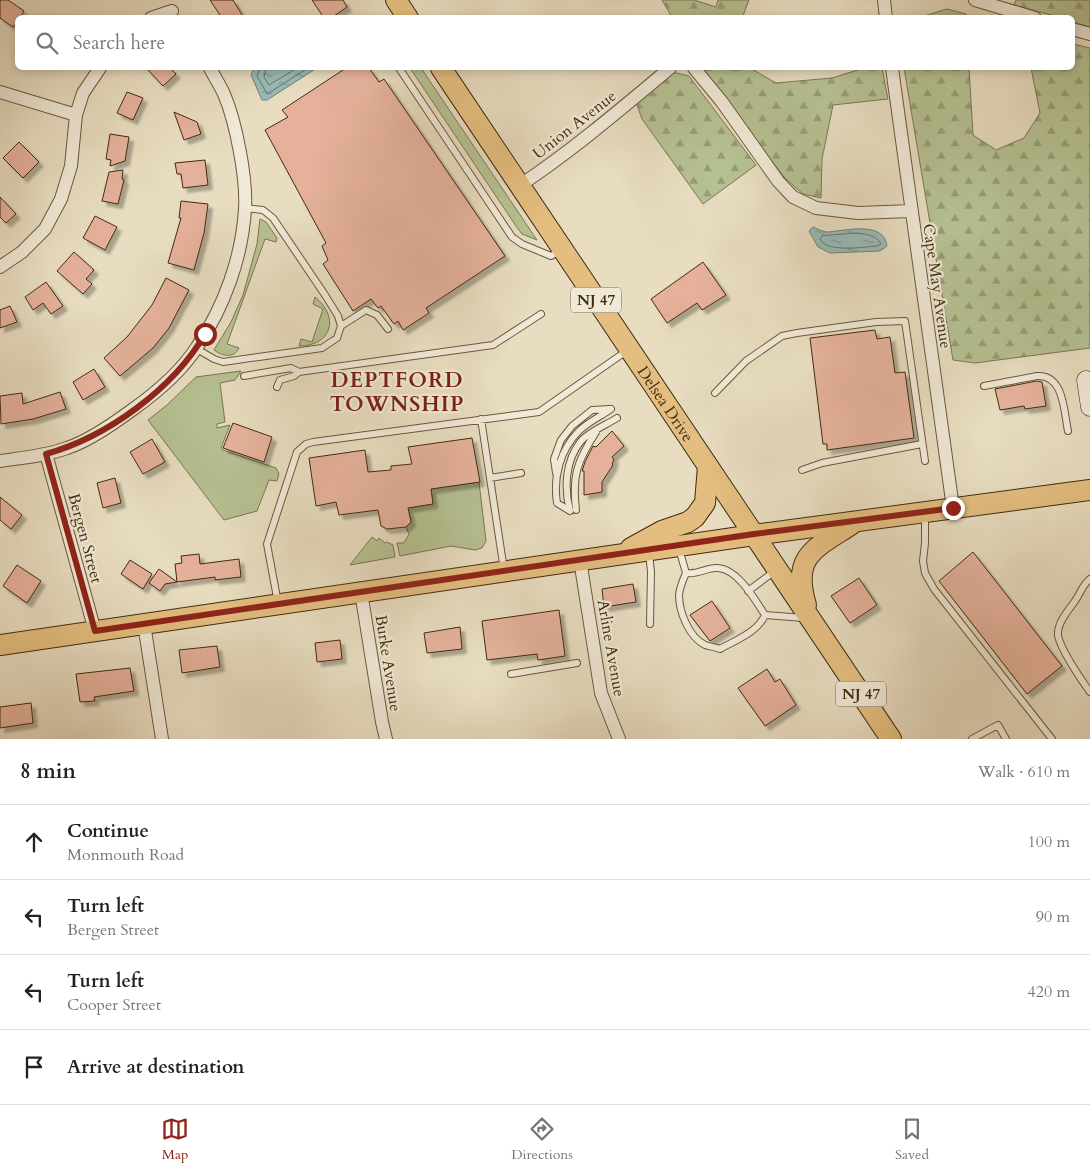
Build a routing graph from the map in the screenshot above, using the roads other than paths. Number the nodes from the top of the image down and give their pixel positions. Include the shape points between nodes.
1 (396, 0) edge
2 (884, 0) edge
3 (975, 0) edge
4 (171, 9) edge
5 (158, 15) edge
6 (406, 15) edge
7 (886, 15) edge
8 (1025, 15) edge
9 (1075, 29) edge
10 (1090, 34) edge
11 (99, 70) edge
12 (211, 70) edge
13 (400, 70) edge
14 (442, 70) edge
15 (668, 70) edge
16 (696, 70) edge
17 (892, 70) edge
18 (0, 92) edge
19 (76, 115) junction
20 (519, 186) junction
21 (245, 208) junction
22 (911, 211) junction
23 (562, 249) junction
24 (0, 267) edge
25 (541, 314) dead end
26 (341, 326) junction
27 (388, 330) dead end
28 (196, 349) junction
29 (630, 350) junction
30 (299, 372) junction
31 (244, 376) dead end
32 (1088, 380) edge
33 (984, 386) dead end
34 (277, 387) dead end
35 (715, 393) dead end
36 (1090, 407) edge
37 (611, 409) dead end
38 (617, 418) dead end
39 (481, 420) junction
40 (597, 430) junction
41 (1068, 431) dead end
42 (922, 444) junction
43 (46, 454) junction
44 (0, 461) edge
45 (925, 461) dead end
46 (708, 466) junction
47 (802, 470) dead end
48 (522, 473) dead end
49 (490, 478) junction
50 (1090, 490) edge
51 (953, 508) junction
52 (576, 510) dead end
53 (925, 512) junction
54 (857, 521) junction
55 (754, 534) junction
56 (678, 546) junction
57 (648, 550) junction
58 (619, 554) junction
59 (580, 560) junction
60 (778, 570) junction
61 (504, 571) junction
62 (686, 573) junction
63 (1090, 579) edge
64 (748, 591) junction
65 (361, 592) junction
66 (278, 604) junction
67 (765, 615) junction
68 (810, 619) junction
69 (144, 624) junction
70 (650, 624) dead end
71 (95, 631) junction
72 (0, 645) edge
73 (578, 662) dead end
74 (511, 674) dead end
75 (1090, 692) edge
76 (162, 739) edge
77 (386, 739) edge
78 (619, 739) edge
79 (891, 739) edge
80 (972, 739) edge
81 (1006, 739) edge
82 (1052, 739) edge

1 - 6 main road
2 - 7 street
3 - 8 street
4 - 5 street
9 - 10 street
11 - 19 street via 83,94
12 - 21 street via 224,95 238,144
13 - 23 lane via 512,237 550,256
14 - 20 main road, Delsea Drive / NJ 47
15 - 20 street, Union Avenue via 592,133
16 - 22 street via 793,197 816,208 858,213
17 - 22 street, Cape May Avenue
18 - 19 street
19 - 24 street via 71,166 61,199 45,229 22,252
20 - 23 main road, Delsea Drive / NJ 47
21 - 26 lane via 263,210 274,218
21 - 28 street via 238,258 227,289
22 - 51 street, Cape May Avenue
23 - 29 main road, Delsea Drive / NJ 47
25 - 30 lane via 493,346
26 - 27 lane via 366,310 378,315
26 - 28 lane via 337,338 322,348 285,354 223,362
28 - 43 street via 150,398 69,448
29 - 39 lane via 539,412
29 - 46 main road, Delsea Drive / NJ 47
30 - 31 lane via 291,368
30 - 34 lane via 280,380
32 - 36 street
33 - 41 lane via 1037,376 1049,378 1060,390
35 - 42 lane via 746,361 782,336 905,320
37 - 40 lane via 580,430 568,445 556,476 557,503 570,511 566,495 569,467 581,442
38 - 40 lane
39 - 49 lane
39 - 66 lane via 313,442 300,448 267,544
40 - 52 lane via 578,464 573,489
42 - 45 lane
42 - 47 lane via 822,463
43 - 44 street
43 - 71 street, Bergen Street
46 - 55 main road, Delsea Drive / NJ 47
46 - 58 main road via 705,502 695,517
48 - 49 lane
49 - 61 lane
50 - 51 main road
51 - 53 main road
53 - 54 main road
53 - 82 lane via 925,574
54 - 55 main road
54 - 68 main road via 806,558 801,588
55 - 56 main road
55 - 60 main road, Delsea Drive / NJ 47
56 - 57 main road
56 - 62 lane
57 - 58 main road
57 - 70 lane
58 - 59 main road
59 - 61 main road
59 - 78 street, Arline Avenue via 601,693
60 - 64 lane
60 - 68 main road, Delsea Drive / NJ 47
61 - 65 main road
62 - 64 lane via 718,568 730,572
62 - 67 lane via 679,597 688,627 705,644 720,649 753,630
63 - 75 lane via 1061,622 1058,635
64 - 67 lane
65 - 66 main road
65 - 77 street, Burke Avenue
66 - 69 main road
67 - 68 lane
68 - 79 main road, Delsea Drive / NJ 47
69 - 71 main road
69 - 76 street
71 - 72 main road
73 - 74 lane
80 - 81 lane via 998,725

